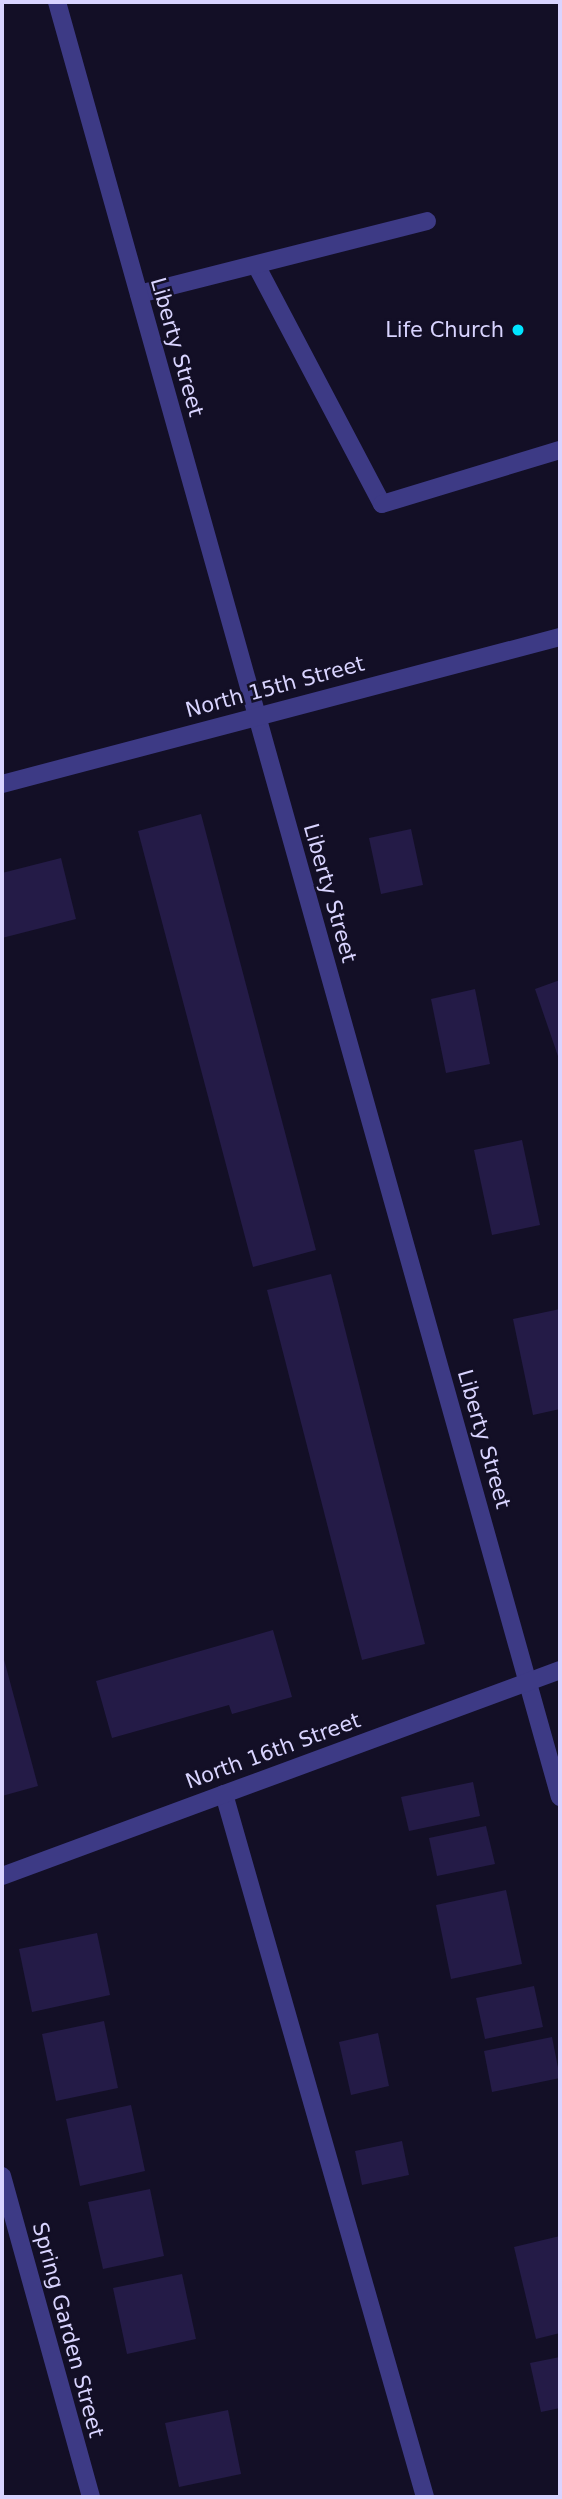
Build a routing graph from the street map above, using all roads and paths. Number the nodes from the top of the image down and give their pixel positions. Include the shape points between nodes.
1 (57, 2) edge
2 (427, 221) dead end
3 (256, 265) junction
4 (139, 294) junction
5 (560, 450) edge
6 (560, 637) edge
7 (257, 714) junction
8 (2, 784) edge
9 (560, 1670) edge
10 (528, 1682) junction
11 (224, 1794) junction
12 (560, 1797) edge
13 (2, 1876) edge
14 (2, 2176) edge
15 (91, 2497) edge
16 (425, 2497) edge

1 - 4 street, Liberty Street
2 - 3 street
3 - 4 street
3 - 5 street via 382,504
4 - 7 street, Liberty Street
6 - 7 street, North 15th Street
7 - 8 street, North 15th Street
7 - 10 street, Liberty Street
9 - 10 street, North 16th Street
10 - 11 street, North 16th Street
10 - 12 street, Liberty Street
11 - 13 street, North 16th Street
11 - 16 street
14 - 15 street, Spring Garden Street

